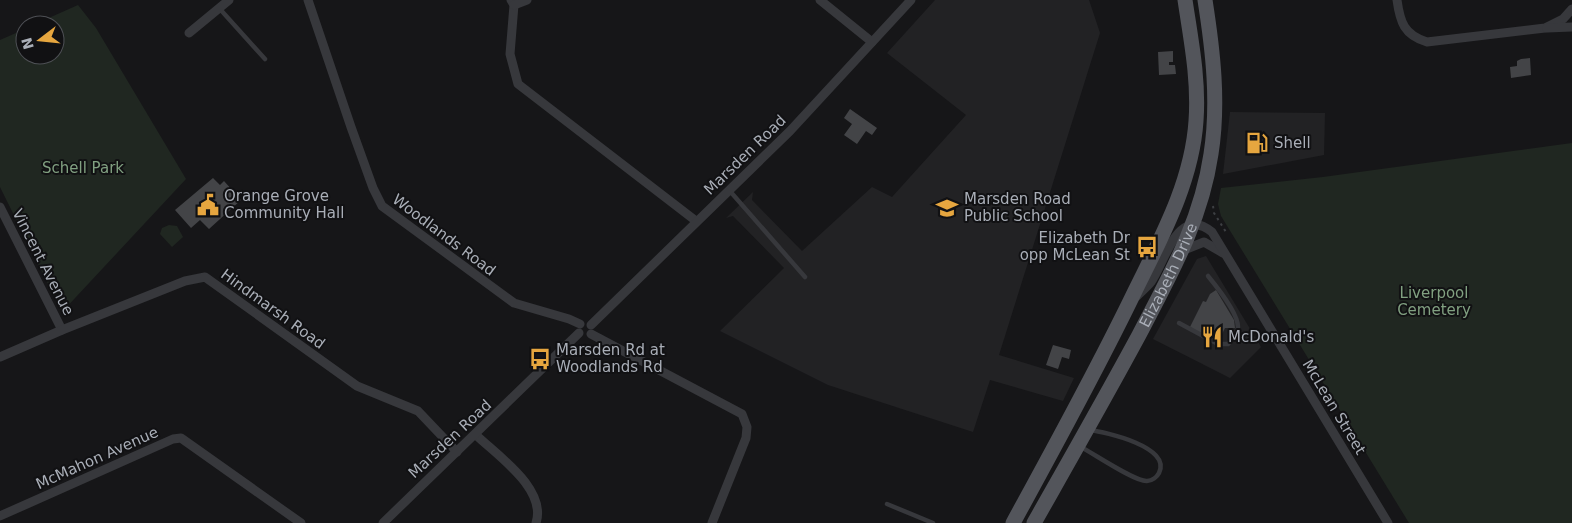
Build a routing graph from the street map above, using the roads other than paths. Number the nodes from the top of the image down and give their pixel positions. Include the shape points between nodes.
1 (229, 0) edge
2 (308, 0) edge
3 (527, 0) edge
4 (820, 0) edge
5 (911, 0) edge
6 (1185, 0) edge
7 (1205, 0) edge
8 (1397, 0) edge
9 (512, 3) edge
10 (219, 8) junction
11 (1572, 9) edge
12 (1572, 27) edge
13 (1545, 28) junction
14 (189, 33) dead end
15 (872, 42) junction
16 (265, 59) dead end
17 (729, 190) junction
18 (0, 207) edge
19 (696, 221) junction
20 (1193, 226) junction
21 (1184, 250) junction
22 (1226, 254) junction
23 (805, 276) dead end
24 (1208, 276) dead end
25 (1128, 306) junction
26 (1179, 323) dead end
27 (580, 329) junction
28 (591, 329) junction
29 (62, 330) junction
30 (0, 357) edge
31 (1088, 430) junction
32 (476, 435) junction
33 (1078, 445) junction
34 (457, 452) junction
35 (886, 504) dead end
36 (0, 516) edge
37 (301, 523) edge
38 (383, 523) edge
39 (536, 523) edge
40 (712, 523) edge
41 (932, 523) edge
42 (1013, 523) edge
43 (1034, 523) edge
44 (1388, 523) edge

1 - 10 street
2 - 27 street, Woodlands Road via 357,144 382,206 514,304 569,319
3 - 9 street
4 - 15 street
5 - 15 street, Marsden Road
6 - 25 main road, Elizabeth Drive via 1196,94 1192,148 1172,214
7 - 20 main road, Elizabeth Drive via 1213,64 1214,126 1207,177
8 - 13 street via 1402,25 1417,39 1427,42
9 - 19 street via 510,54 518,84
10 - 14 street
10 - 16 lane
11 - 13 street via 1563,19
12 - 13 street
15 - 17 street, Marsden Road via 790,131
17 - 19 street, Marsden Road
17 - 23 lane
18 - 29 street, Vincent Avenue
19 - 28 street, Marsden Road
20 - 21 main road, Elizabeth Drive
20 - 22 street, McLean Street via 1206,226
20 - 25 street via 1185,227 1176,234 1152,282
21 - 22 street via 1204,242
21 - 31 main road, Elizabeth Drive
22 - 44 street, McLean Street
24 - 26 lane via 1235,316 1237,333 1228,344 1218,344
25 - 42 main road, Elizabeth Drive
27 - 28 street via 585,336
27 - 28 street via 586,321
27 - 32 street, Marsden Road
28 - 40 street via 742,414 747,427 746,438
29 - 30 street, Hindmarsh Road
29 - 34 street, Hindmarsh Road via 185,281 205,277 356,386 418,411
31 - 33 main road, Elizabeth Drive
31 - 33 lane via 1131,441 1155,453 1161,461 1160,472 1148,481 1137,478
32 - 34 street, Marsden Road
32 - 39 street via 528,485 538,504
33 - 43 main road, Elizabeth Drive
34 - 38 street, Marsden Road
35 - 41 lane
36 - 37 street, McMahon Avenue via 181,438

